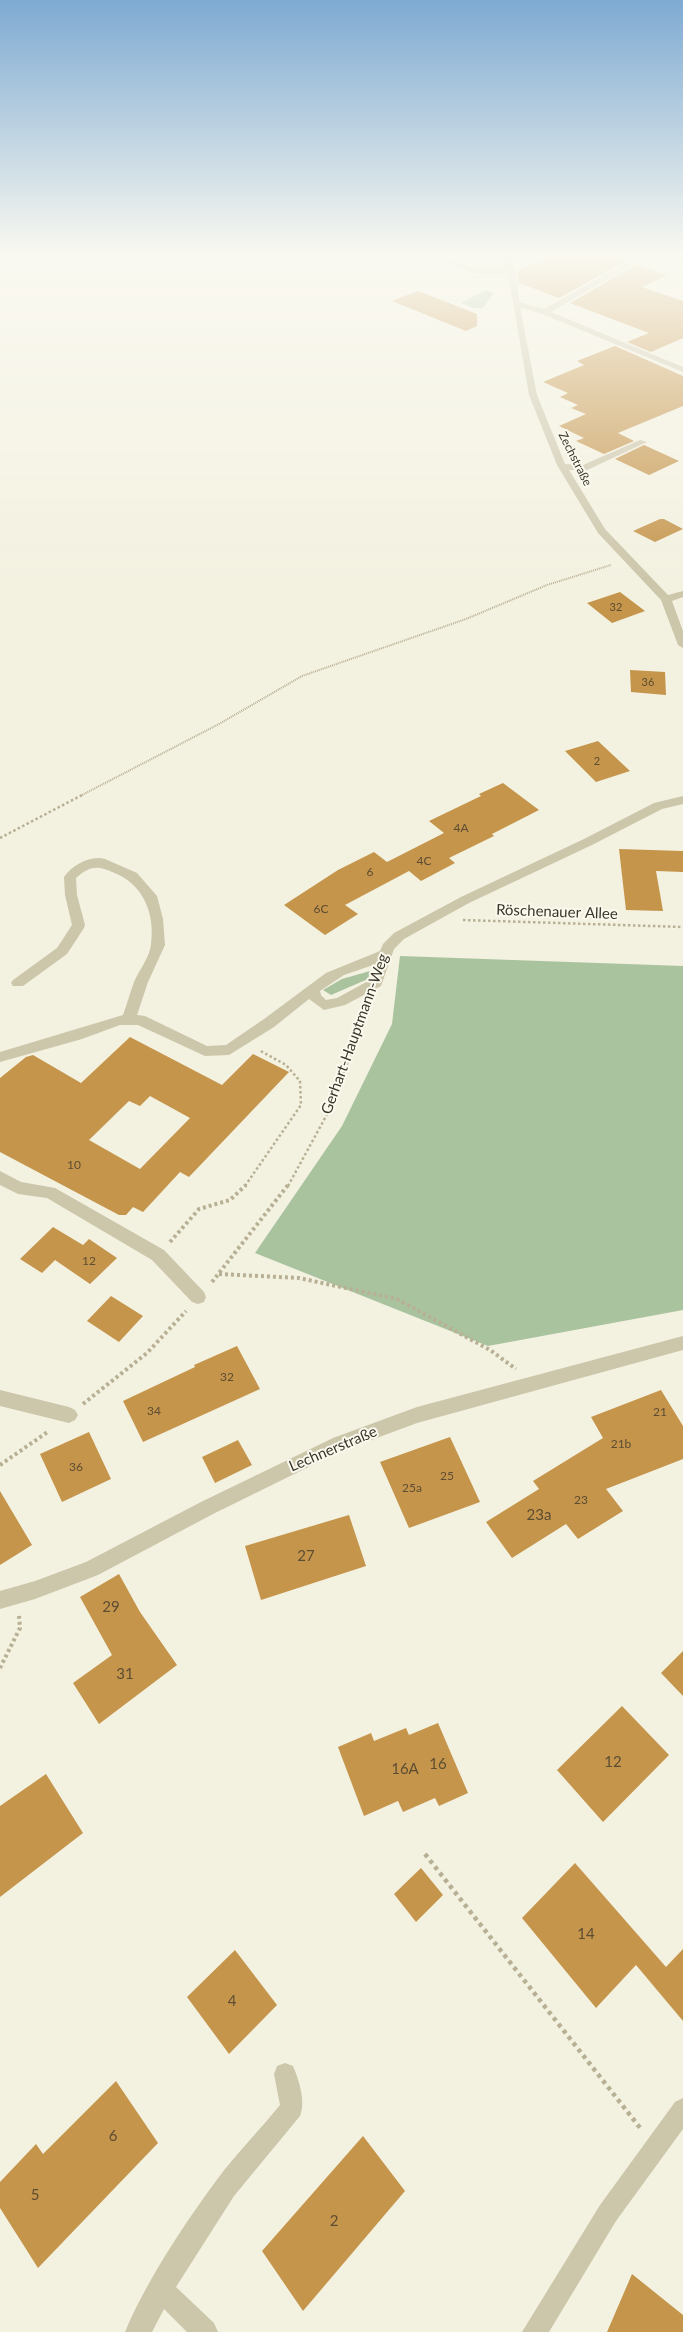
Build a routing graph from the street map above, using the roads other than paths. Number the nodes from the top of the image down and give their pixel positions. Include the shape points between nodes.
1 (527, 363) edge
2 (666, 363) edge
3 (683, 370) edge
4 (642, 442) dead end
5 (563, 467) junction
6 (683, 594) edge
7 (666, 599) junction
8 (683, 645) edge
9 (683, 800) edge
10 (386, 954) junction
11 (18, 983) dead end
12 (312, 989) junction
13 (128, 1020) junction
14 (0, 1058) edge
15 (0, 1177) edge
16 (198, 1297) road end
17 (683, 1343) edge
18 (0, 1398) edge
19 (69, 1415) road end
20 (0, 1600) edge
21 (285, 2074) dead end
22 (683, 2110) edge
23 (161, 2289) junction
24 (138, 2332) edge
25 (204, 2332) edge
26 (535, 2332) edge

1 - 5 street, Zechstraße via 533,395
2 - 3 street
4 - 5 street via 584,468
5 - 7 street, Zechstraße via 601,531
6 - 7 street
7 - 8 street, Zechstraße
9 - 10 street, Gerhart-Hauptmann-Weg via 658,806 430,919 399,936
10 - 12 street via 326,977
10 - 12 street, Gerhart-Hauptmann-Weg via 376,983 340,1002 324,1005 314,997
11 - 13 street via 62,950 79,925 70,877 81,868 101,862 133,876 151,896 157,919 158,945
12 - 13 street via 230,1050 205,1051 140,1020
13 - 14 street via 118,1020
15 - 16 street via 18,1188 50,1192 158,1255
17 - 20 street, Lechnerstraße via 418,1415 333,1446 91,1569
18 - 19 street
21 - 23 street via 292,2108 226,2187
22 - 26 street via 608,2213
23 - 24 street
23 - 25 street

